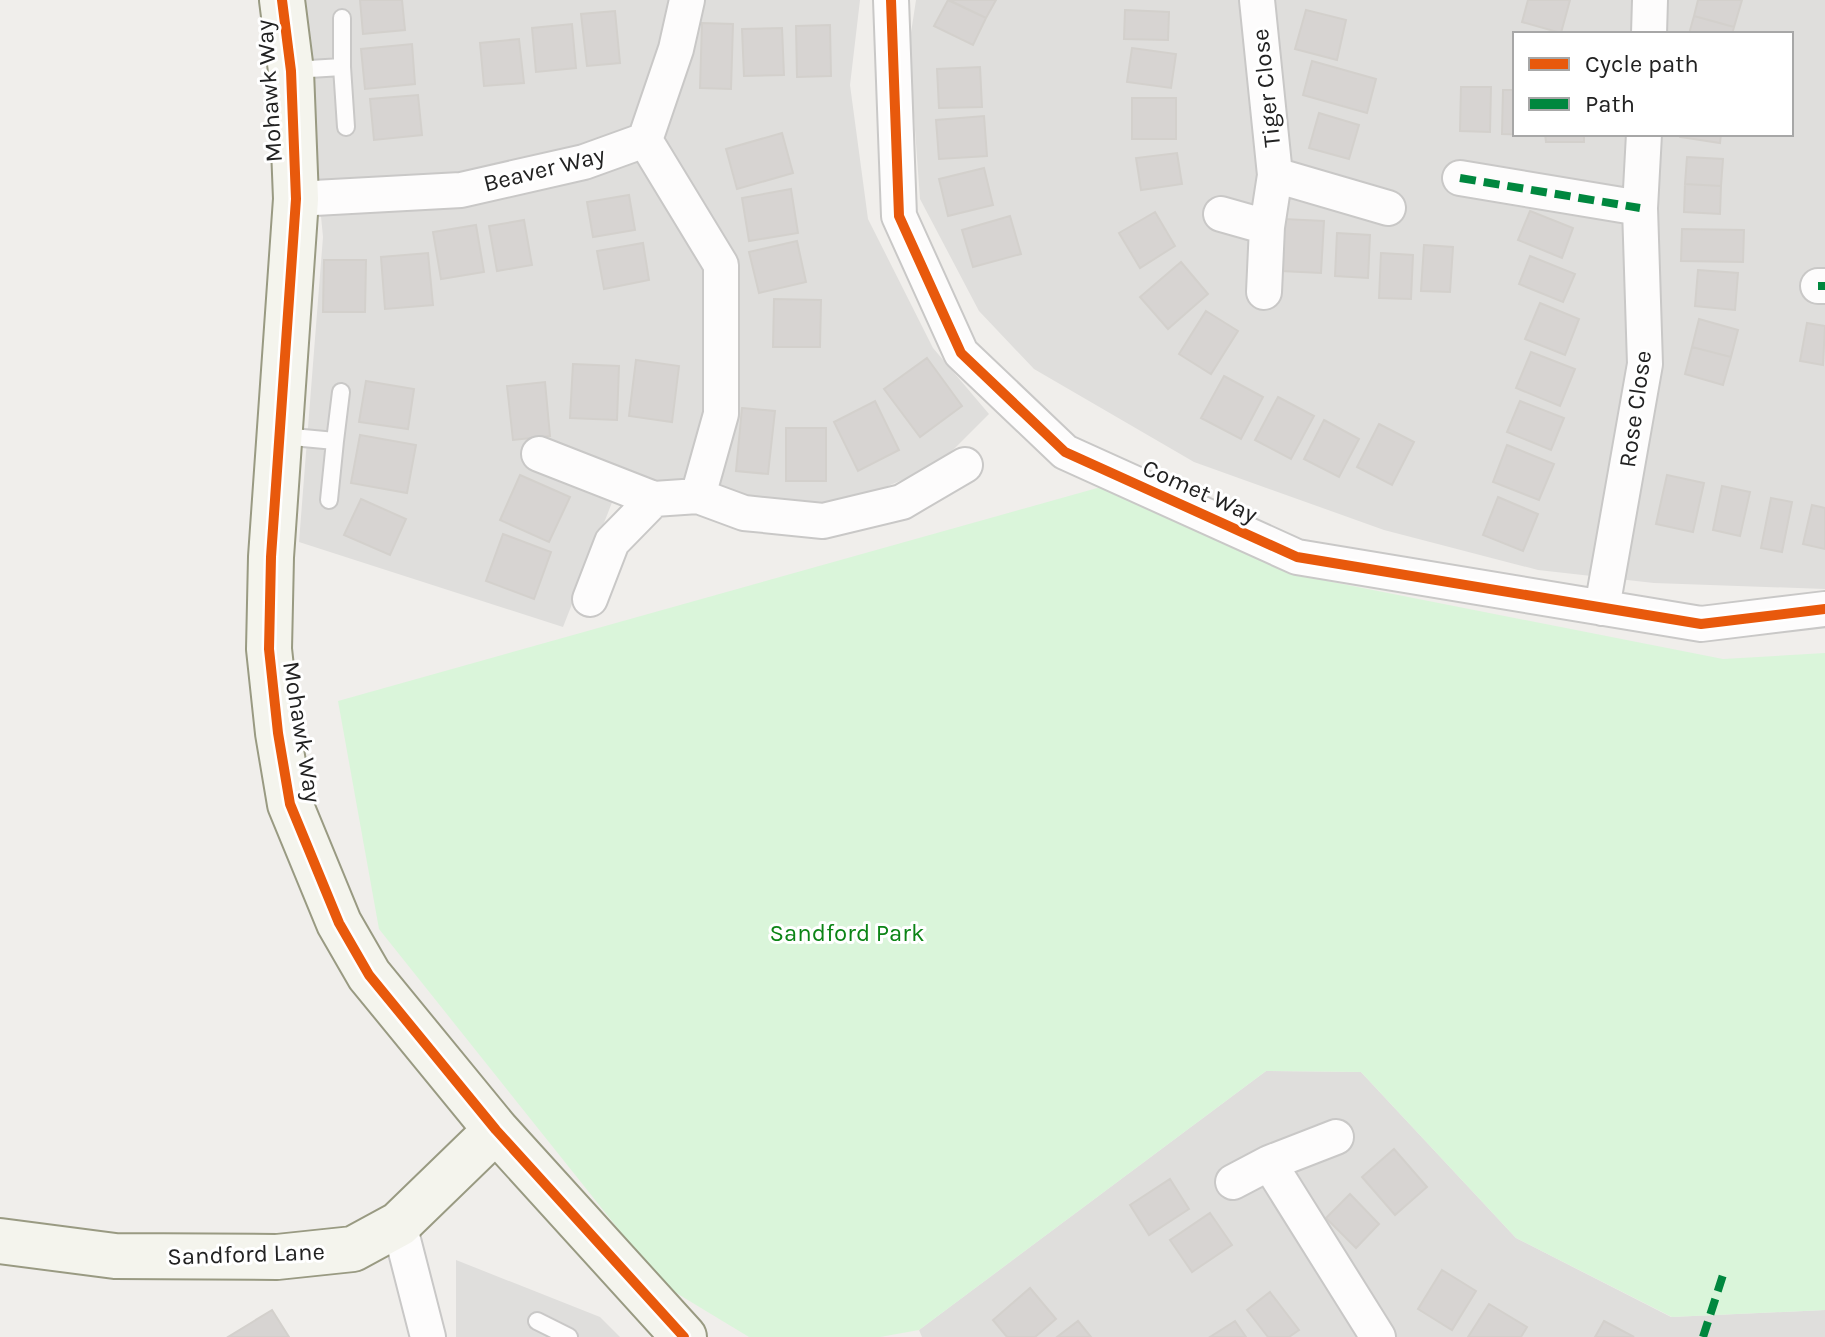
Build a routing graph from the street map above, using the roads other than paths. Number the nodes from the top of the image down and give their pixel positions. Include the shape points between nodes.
1 (282, 0) edge
2 (687, 0) edge
3 (891, 0) edge
4 (1257, 0) edge
5 (1650, 0) edge
6 (342, 18) dead end
7 (1649, 32) edge
8 (342, 67) junction
9 (291, 71) junction
10 (346, 127) dead end
11 (1644, 136) edge
12 (645, 140) junction
13 (1275, 175) junction
14 (1460, 178) dead end
15 (296, 199) junction
16 (1388, 208) dead end
17 (1640, 208) junction
18 (1221, 214) dead end
19 (1267, 227) junction
20 (1264, 292) dead end
21 (341, 392) dead end
22 (280, 436) junction
23 (335, 441) junction
24 (539, 454) dead end
25 (965, 465) dead end
26 (698, 496) junction
27 (654, 499) junction
28 (329, 500) dead end
29 (590, 599) dead end
30 (1602, 608) junction
31 (1825, 609) edge
32 (496, 1130) junction
33 (1336, 1137) dead end
34 (1269, 1163) junction
35 (1233, 1182) dead end
36 (399, 1224) junction
37 (0, 1241) edge
38 (537, 1321) dead end
39 (428, 1337) edge
40 (569, 1337) edge
41 (684, 1337) edge
42 (1378, 1337) edge

1 - 9 street, Mohawk Way
2 - 12 street
3 - 30 street, Comet Way via 899,216 961,353 1065,452 1297,557
4 - 13 street, Tiger Close
5 - 7 street
6 - 8 lane
8 - 9 lane
8 - 10 lane
9 - 15 street, Mohawk Way
11 - 17 street, Rose Close
12 - 15 street, Beaver Way via 584,162 461,190
12 - 26 street via 721,265 721,414
13 - 16 street, Tiger Close
13 - 19 street, Tiger Close
14 - 17 street
15 - 22 street, Mohawk Way
17 - 30 street, Rose Close via 1645,364
18 - 19 street
19 - 20 street, Tiger Close
21 - 23 lane
22 - 23 lane
22 - 32 street, Mohawk Way via 269,649 290,804 339,923 369,975
23 - 28 lane
24 - 27 street
25 - 26 street via 902,502 823,521 744,513
26 - 27 street
27 - 29 street via 612,542
30 - 31 street, Comet Way via 1701,624
32 - 36 street, Sandford Lane
32 - 41 street, Mohawk Way
33 - 34 street
34 - 35 street
34 - 42 street
36 - 37 street, Sandford Lane via 353,1249 277,1257 115,1256
36 - 39 street
38 - 40 lane

